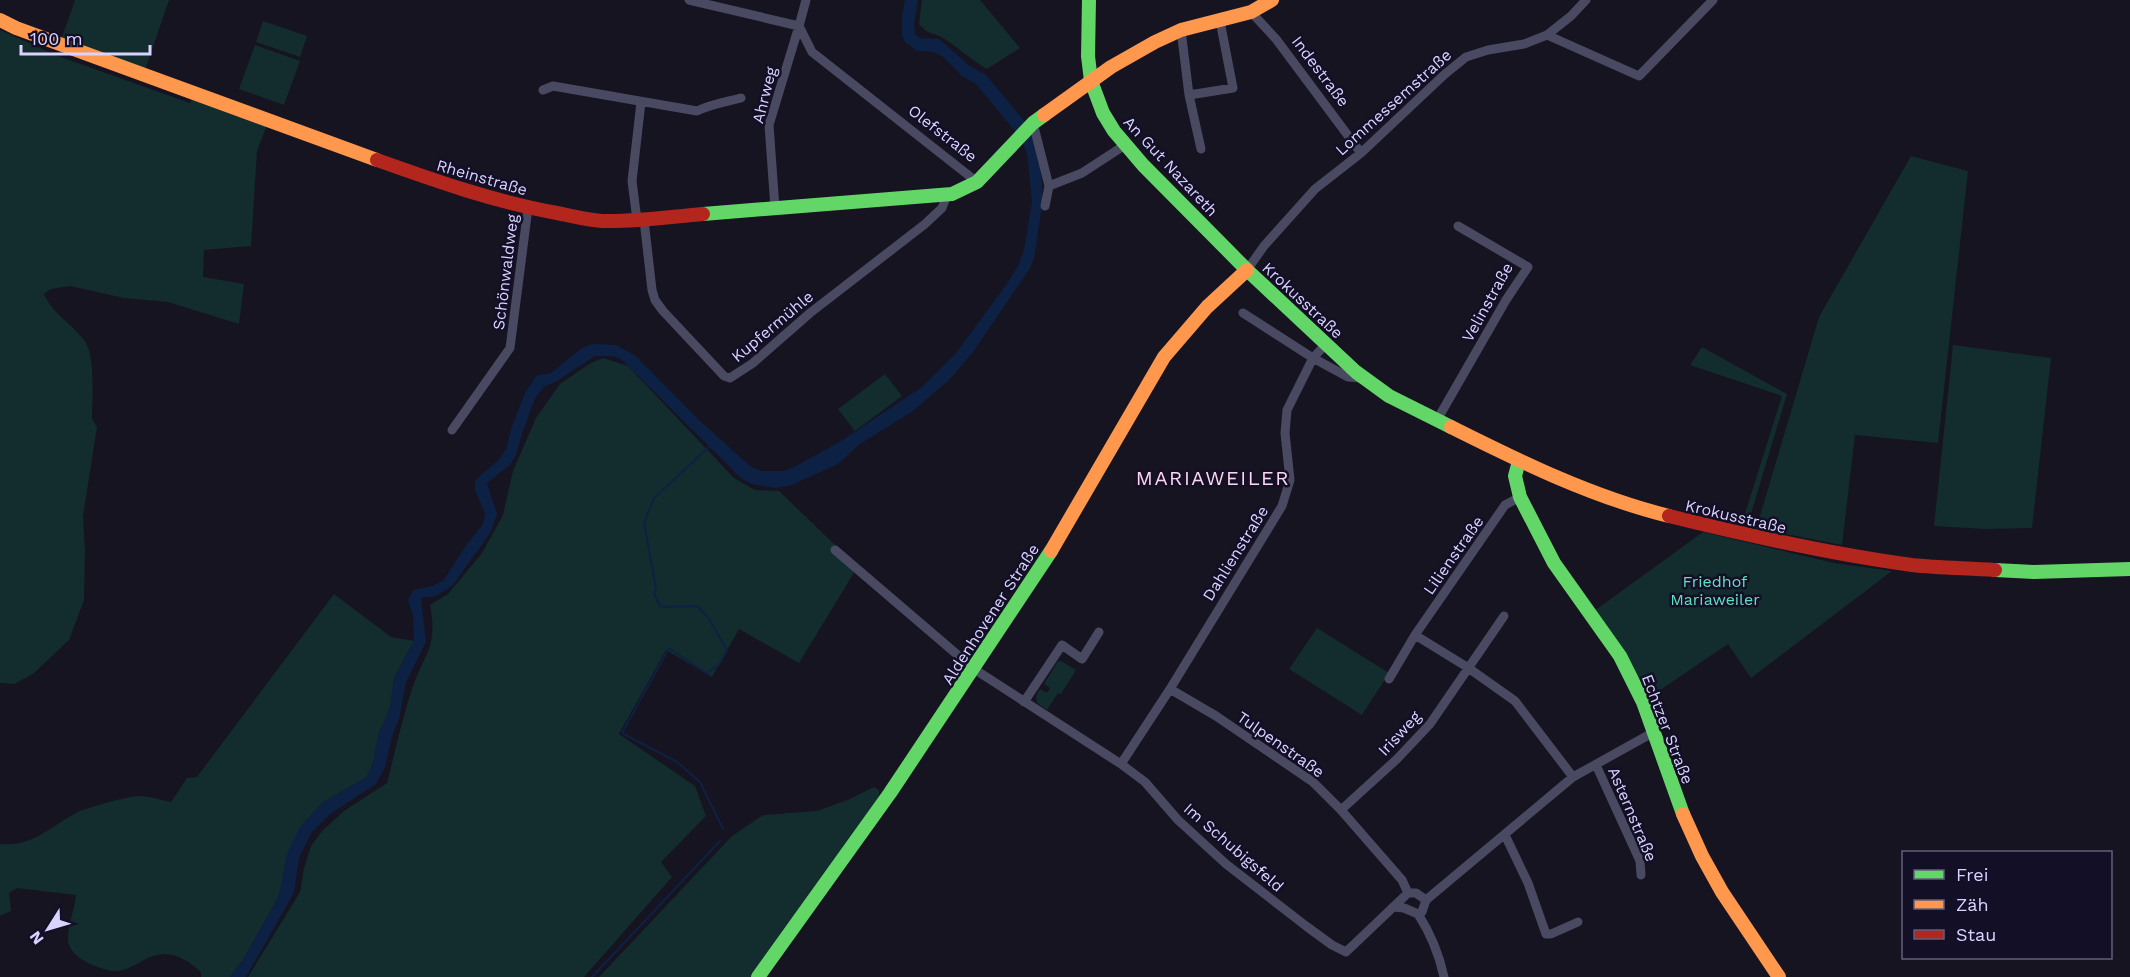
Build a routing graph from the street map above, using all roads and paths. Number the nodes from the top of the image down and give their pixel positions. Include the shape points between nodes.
1 (690, 0) edge
2 (806, 0) edge
3 (1089, 0) edge
4 (1272, 0) edge
5 (1586, 0) edge
6 (1713, 0) edge
7 (1251, 12) junction
8 (0, 21) edge
9 (1220, 21) junction
10 (799, 26) junction
11 (1181, 30) junction
12 (1547, 35) junction
13 (1091, 81) junction
14 (543, 90) dead end
15 (1189, 95) junction
16 (741, 98) dead end
17 (641, 102) junction
18 (1031, 125) junction
19 (1125, 145) junction
20 (1201, 149) dead end
21 (1361, 153) junction
22 (977, 182) junction
23 (1049, 186) junction
24 (947, 195) junction
25 (1045, 206) dead end
26 (528, 208) junction
27 (775, 208) junction
28 (640, 220) junction
29 (1458, 226) dead end
30 (1247, 270) junction
31 (1243, 313) dead end
32 (1326, 345) junction
33 (1313, 358) junction
34 (1365, 378) junction
35 (1437, 420) junction
36 (452, 430) dead end
37 (1519, 461) junction
38 (1520, 497) junction
39 (835, 550) dead end
40 (2130, 569) edge
41 (1504, 616) dead end
42 (1099, 632) dead end
43 (1415, 635) junction
44 (1467, 667) junction
45 (974, 669) junction
46 (1389, 679) dead end
47 (1170, 689) junction
48 (1024, 702) junction
49 (1654, 732) junction
50 (1121, 764) junction
51 (1596, 765) junction
52 (1573, 777) junction
53 (1341, 810) junction
54 (1505, 835) junction
55 (1641, 875) dead end
56 (1408, 893) junction
57 (1426, 900) junction
58 (1394, 907) junction
59 (1418, 914) junction
60 (1578, 922) dead end
61 (758, 977) edge
62 (1444, 977) edge
63 (1779, 977) edge

1 - 10 street
2 - 10 street
3 - 13 street, An Gut Nazareth
4 - 7 street
5 - 12 street, Lommessemstraße
6 - 12 street via 1639,76
7 - 9 street
7 - 21 street, Indestraße via 1276,39
8 - 26 street, Rheinstraße via 447,185
9 - 11 street
9 - 15 street via 1233,88
10 - 22 street, Olefstraße via 812,52
10 - 27 street, Ahrweg via 769,125
11 - 13 street
11 - 15 street
12 - 21 street, Lommessemstraße via 1524,45 1466,57
13 - 18 street, Olefstraße
13 - 19 street, An Gut Nazareth via 1103,113
14 - 17 street via 553,86
15 - 20 street
16 - 17 street via 697,111
17 - 28 street via 632,181
18 - 22 street, Olefstraße
18 - 23 street
19 - 23 street via 1082,173
19 - 30 street, An Gut Nazareth
21 - 30 street, Lommessemstraße via 1315,189
22 - 24 street, Rheinstraße
23 - 25 street
24 - 27 street, Rheinstraße
24 - 28 street, Kupfermühle via 942,208 925,224 730,378 655,300
26 - 28 street, Rheinstraße via 601,221
26 - 36 street, Schönwaldweg via 510,348
27 - 28 street, Rheinstraße
29 - 35 street, Velinstraße via 1528,267
30 - 32 street, Krokusstraße
30 - 45 street, Aldenhovener Straße via 1207,307 1164,357 1058,541
31 - 33 street, Krokusstraße
32 - 33 street, Dahlienstraße
32 - 34 street, Krokusstraße
33 - 34 street, Krokusstraße via 1348,376
33 - 47 street, Dahlienstraße via 1287,410 1290,480 1282,506
34 - 35 street, Krokusstraße via 1389,396
35 - 37 street, Krokusstraße
37 - 38 street, Echtzer Straße via 1515,476
37 - 40 street, Krokusstraße via 1645,510 1827,552 1915,565 1978,569
38 - 43 street, Lilienstraße via 1505,505
38 - 49 street, Echtzer Straße via 1554,562 1620,656
39 - 45 street, Im Schubigsfeld
41 - 44 street
42 - 48 street via 1082,659 1062,645
43 - 44 street
43 - 46 street, Lilienstraße
44 - 52 street via 1515,701
44 - 53 street, Irisweg via 1430,724
45 - 48 street, Im Schubigsfeld
45 - 61 street, Aldenhovener Straße
47 - 50 street, Dahlienstraße
47 - 53 street, Tulpenstraße via 1313,782
48 - 50 street, Im Schubigsfeld
49 - 51 street, Asternstraße
49 - 63 street, Echtzer Straße via 1702,856
50 - 58 street, Im Schubigsfeld via 1145,782 1178,820 1230,866 1332,945 1346,952
51 - 52 street, Asternstraße
51 - 55 street, Asternstraße via 1640,861
52 - 54 street, Asternstraße
53 - 56 street, Tulpenstraße via 1402,880
54 - 57 street, Asternstraße
54 - 60 street via 1546,934
56 - 57 street
56 - 58 street
57 - 59 street, Asternstraße
58 - 59 street
59 - 62 street via 1440,957

